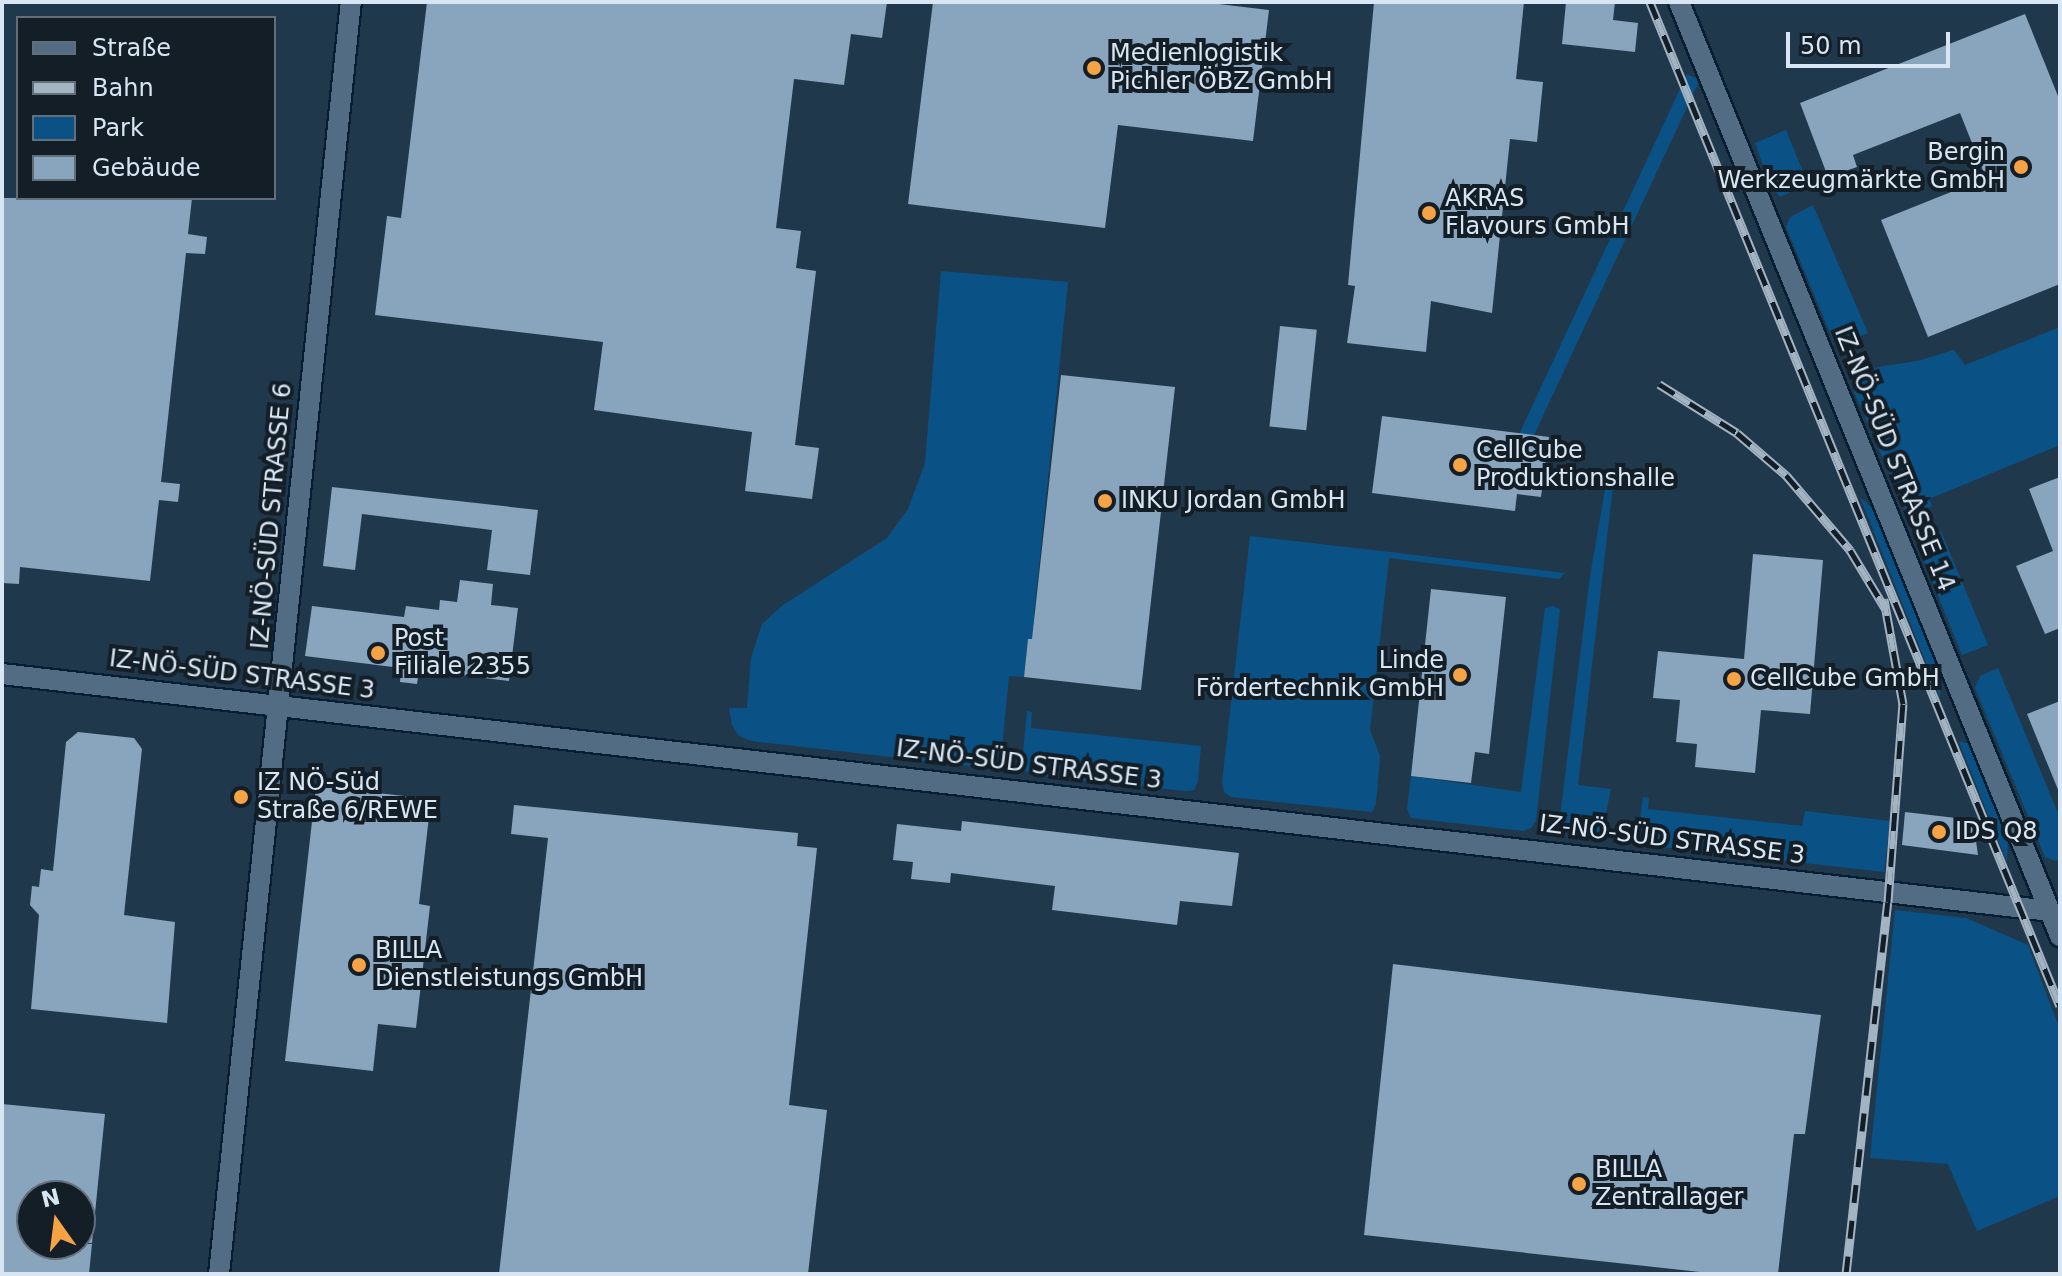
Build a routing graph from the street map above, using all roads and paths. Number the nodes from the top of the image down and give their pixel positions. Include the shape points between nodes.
1 (351, 2) edge
2 (1679, 2) edge
3 (2, 674) edge
4 (280, 706) junction
5 (2049, 911) junction
6 (2060, 936) edge
7 (219, 1274) edge

1 - 4 street, IZ-NÖ-SÜD STRASSE 6
2 - 5 street, IZ-NÖ-SÜD STRASSE 14
3 - 4 street, IZ-NÖ-SÜD STRASSE 3
4 - 5 street, IZ-NÖ-SÜD STRASSE 3
4 - 7 street, IZ-NÖ-SÜD STRASSE 6
5 - 6 street, IZ-NÖ-SÜD STRASSE 14

